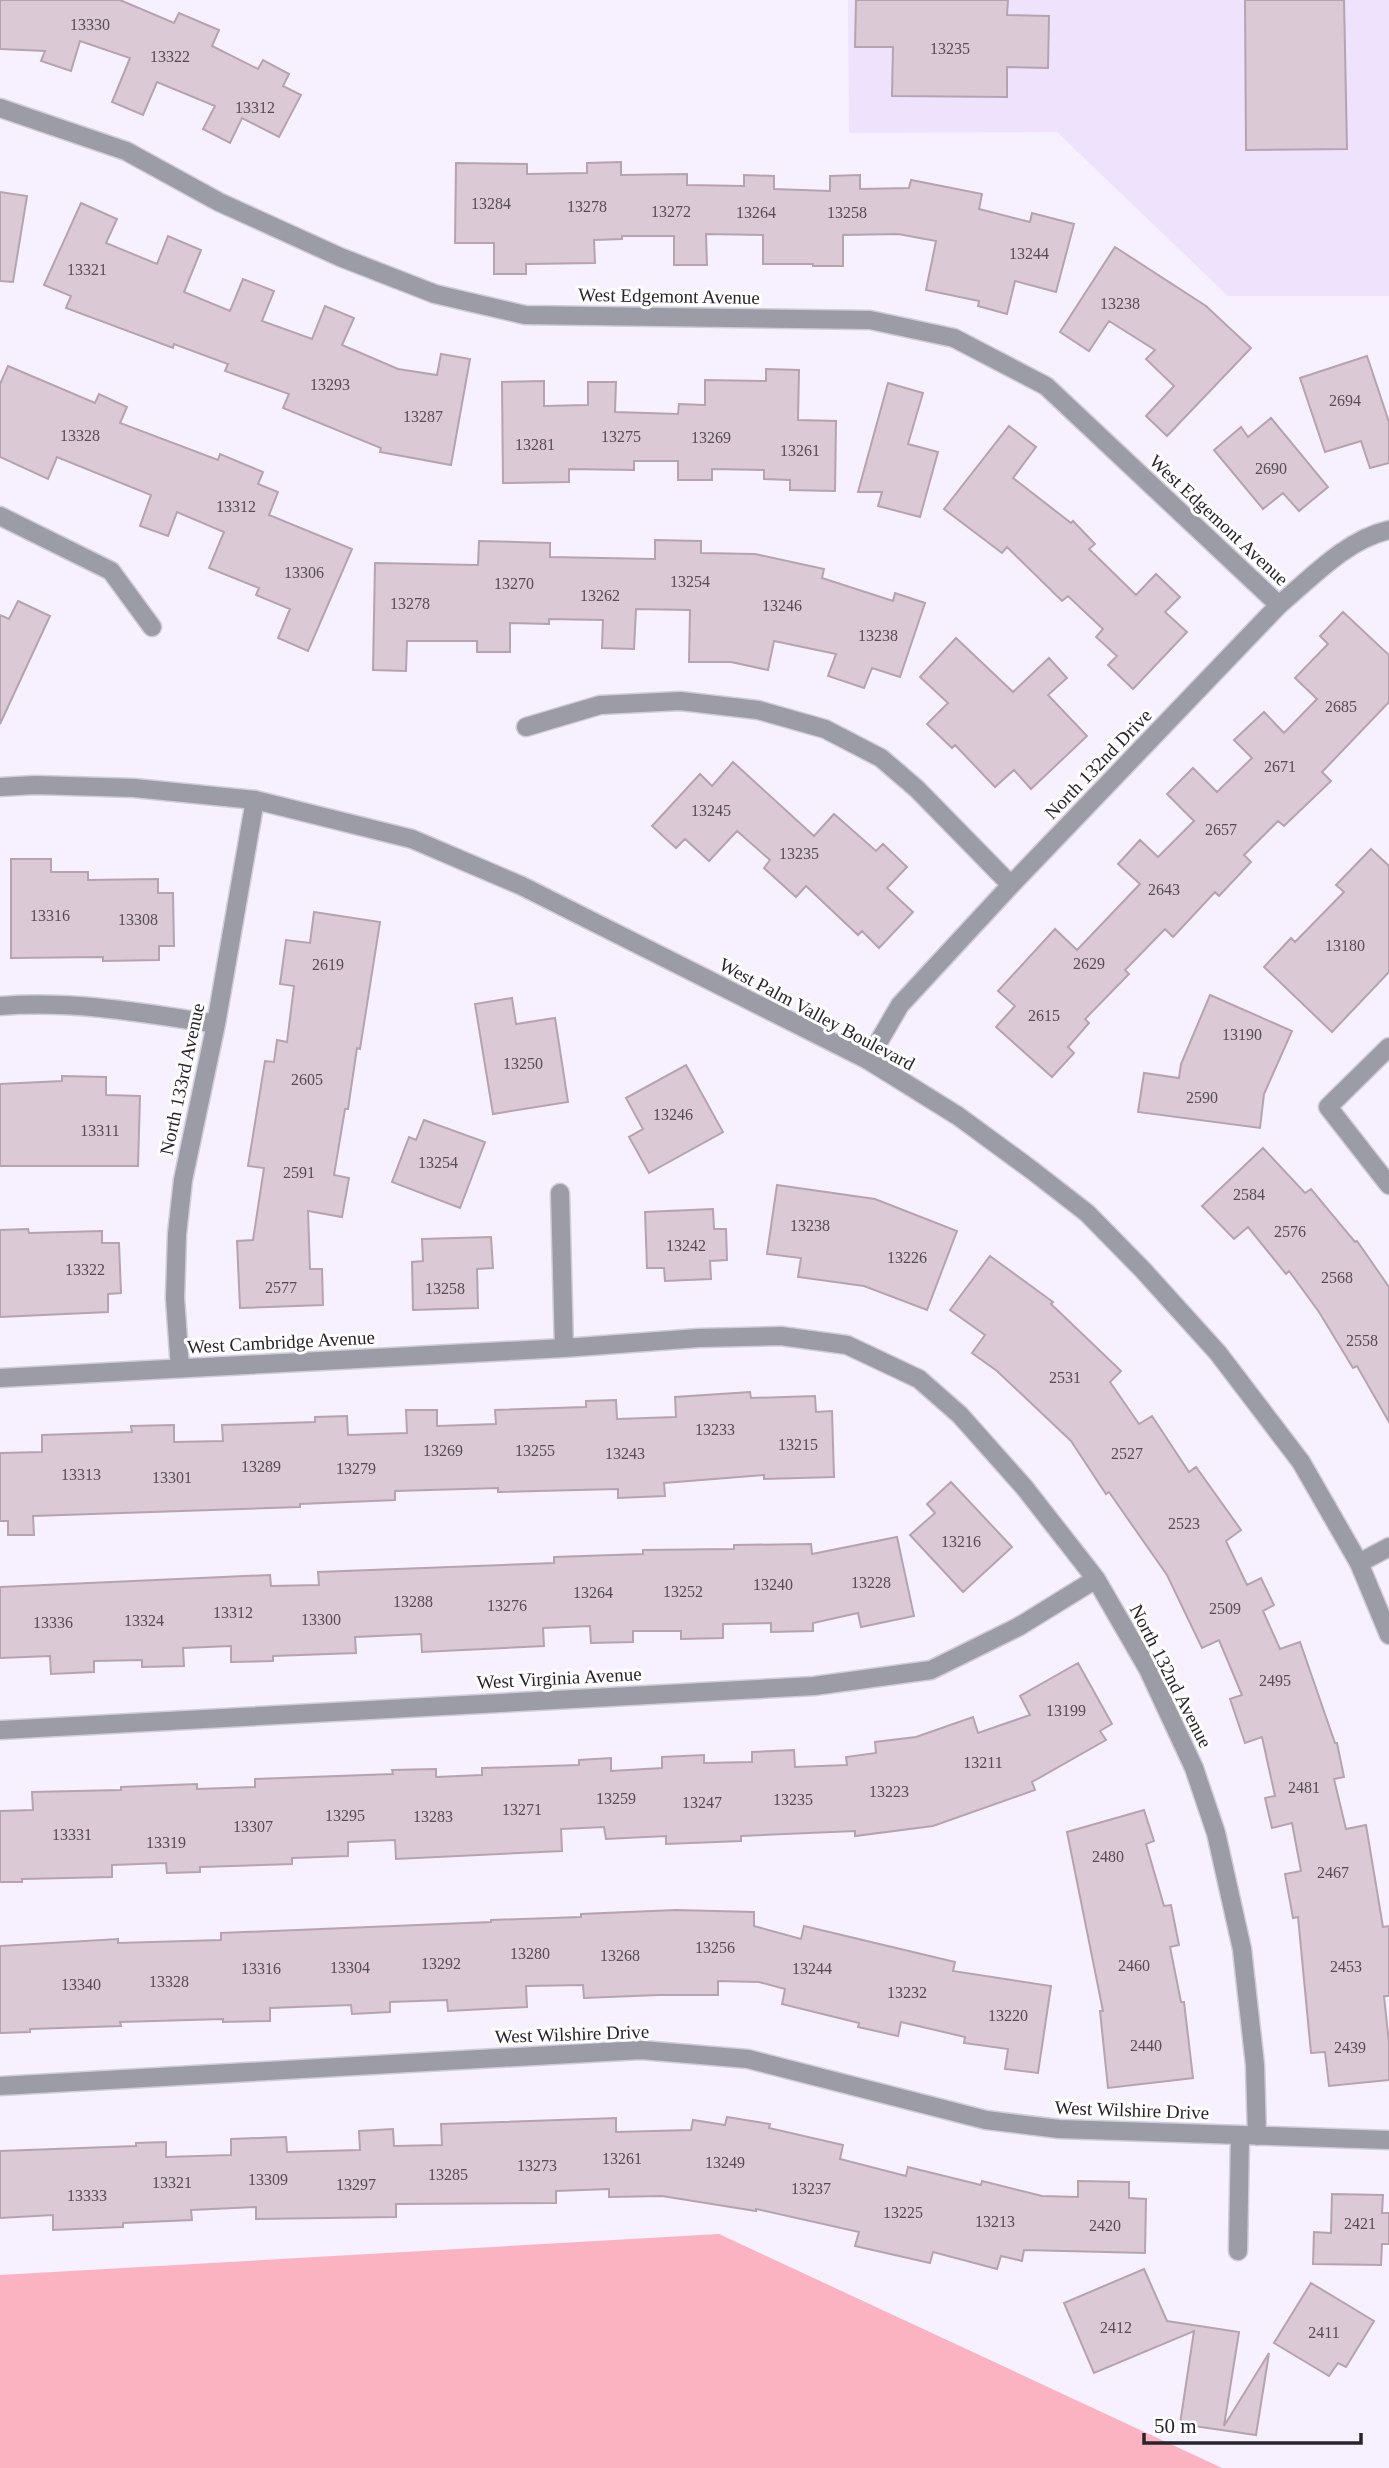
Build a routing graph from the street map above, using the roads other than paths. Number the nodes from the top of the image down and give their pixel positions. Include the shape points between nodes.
1 (0, 108) edge
2 (0, 516) edge
3 (1389, 530) edge
4 (1279, 605) junction
5 (152, 627) dead end
6 (526, 727) dead end
7 (0, 787) edge
8 (255, 800) junction
9 (1011, 886) junction
10 (0, 1006) edge
11 (216, 1024) junction
12 (1389, 1047) edge
13 (868, 1060) junction
14 (1389, 1185) edge
15 (560, 1193) dead end
16 (847, 1345) joint
17 (564, 1348) junction
18 (180, 1368) junction
19 (0, 1378) edge
20 (1389, 1547) edge
21 (1359, 1563) junction
22 (1096, 1579) junction
23 (1389, 1635) edge
24 (0, 1730) edge
25 (0, 2086) edge
26 (1249, 2136) junction
27 (1389, 2140) edge
28 (1238, 2251) dead end

1 - 4 street, West Edgemont Avenue via 126,151 219,202 340,257 448,297 525,315 870,320 954,338 1046,386
2 - 5 street via 111,571
3 - 4 street, North 132nd Drive via 1358,543
4 - 9 street, North 132nd Drive
6 - 9 street via 600,705 680,701 758,710 825,729 881,758 899,773
7 - 8 street, West Palm Valley Boulevard via 134,788
8 - 11 street, North 133rd Avenue
8 - 13 street, West Palm Valley Boulevard via 412,839 522,886
9 - 13 street, North 132nd Drive via 900,1006
10 - 11 street via 128,1010
11 - 18 street, North 133rd Avenue via 183,1180 177,1234
12 - 14 street via 1328,1107
13 - 21 street, West Palm Valley Boulevard via 958,1116 1033,1171 1087,1213 1142,1269 1218,1353 1301,1462
15 - 17 street
16 - 17 street, West Cambridge Avenue via 781,1336
16 - 22 street, North 132nd Avenue via 919,1379 960,1415
17 - 18 street, West Cambridge Avenue
18 - 19 street, West Cambridge Avenue
20 - 21 street
21 - 23 street, West Palm Valley Boulevard
22 - 24 street, West Virginia Avenue via 1017,1628 932,1670 814,1686
22 - 26 street, North 132nd Avenue via 1148,1669 1194,1768 1216,1833 1242,1950 1255,2065
25 - 26 street, West Wilshire Drive via 641,2050 748,2059 986,2120 1059,2129
26 - 27 street, West Wilshire Drive
26 - 28 street, North 132nd Avenue

